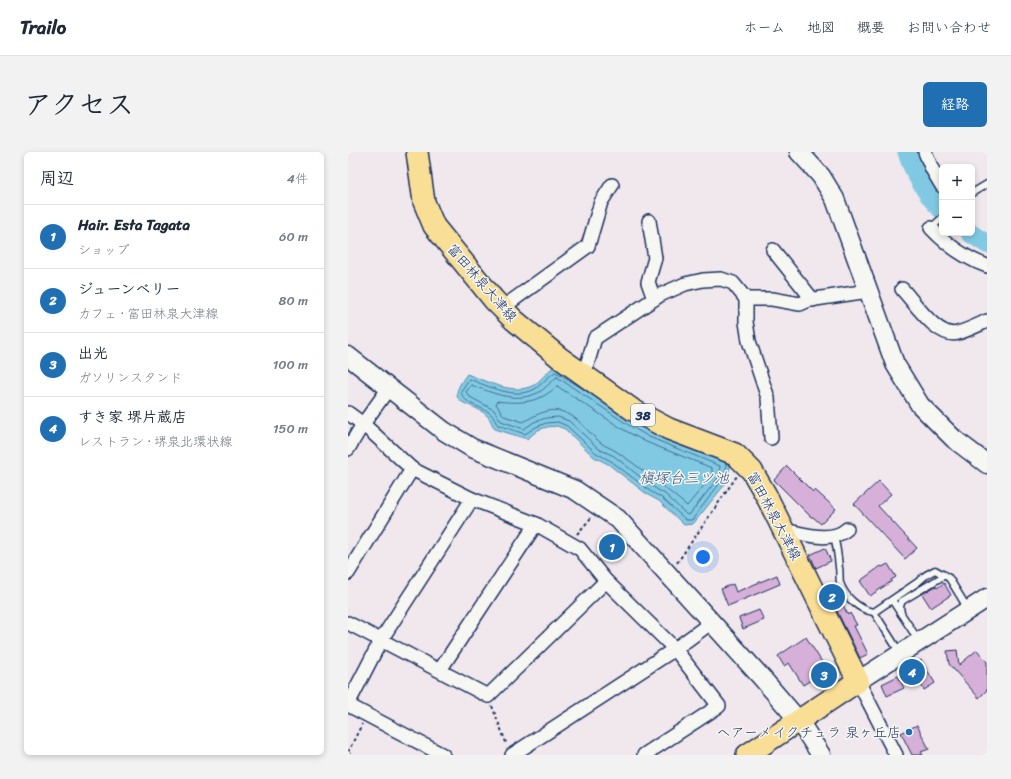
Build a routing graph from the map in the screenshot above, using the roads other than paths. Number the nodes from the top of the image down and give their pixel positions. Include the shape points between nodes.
1 (417, 152) edge
2 (799, 152) edge
3 (925, 152) edge
4 (939, 181) edge
5 (987, 184) edge
6 (612, 185) dead end
7 (975, 192) edge
8 (649, 220) dead end
9 (939, 221) edge
10 (931, 228) joint
11 (773, 250) dead end
12 (987, 266) edge
13 (902, 289) dead end
14 (868, 291) junction
15 (654, 299) junction
16 (746, 299) junction
17 (813, 300) junction
18 (502, 308) junction
19 (987, 321) edge
20 (348, 356) edge
21 (584, 375) junction
22 (389, 388) junction
23 (348, 413) edge
24 (363, 424) junction
25 (771, 438) dead end
26 (348, 449) edge
27 (987, 464) edge
28 (412, 469) junction
29 (472, 499) junction
30 (536, 524) junction
31 (847, 529) dead end
32 (783, 530) junction
33 (834, 536) junction
34 (348, 574) edge
35 (945, 575) junction
36 (606, 581) junction
37 (892, 600) junction
38 (977, 605) edge
39 (874, 612) junction
40 (901, 614) junction
41 (712, 622) junction
42 (348, 623) edge
43 (381, 640) junction
44 (920, 642) junction
45 (675, 649) junction
46 (901, 654) junction
47 (440, 670) junction
48 (858, 681) junction
49 (348, 705) edge
50 (799, 721) junction
51 (510, 751) edge
52 (443, 755) edge
53 (644, 755) edge
54 (747, 755) edge
55 (821, 755) edge
56 (896, 755) edge

1 - 18 main road, 富田林泉大津線 / 38 via 424,202 434,226
2 - 14 street via 820,176 835,199
3 - 4 street
5 - 7 lane
6 - 18 street via 601,202 588,246
8 - 15 street via 656,258 648,282
9 - 10 lane
10 - 12 street via 942,241
11 - 17 street
13 - 19 street via 938,330 957,334
14 - 17 street
14 - 27 street via 895,364 920,405 954,439
15 - 16 street via 685,284 721,279 733,283
15 - 21 street via 595,338
16 - 17 street via 772,299 800,304
16 - 25 street via 749,341 768,398
18 - 21 main road, 富田林泉大津線 / 38 via 519,325
20 - 22 street
21 - 32 main road, 富田林泉大津線 / 38 via 633,410 669,430 735,454 752,471
22 - 24 street
22 - 41 street via 444,431 472,448 575,490 618,519
23 - 24 street
24 - 26 street
24 - 28 street
28 - 29 street
28 - 34 street
29 - 30 street
29 - 43 street
30 - 36 street via 580,549
30 - 47 street
31 - 33 street via 842,534
32 - 33 street via 824,537
32 - 48 main road, 富田林泉大津線 / 38
33 - 39 lane via 840,581 845,593 867,611
35 - 37 lane via 935,570
35 - 38 lane
35 - 40 lane via 902,601
36 - 45 street
36 - 47 street via 488,696
37 - 39 lane
37 - 40 lane
38 - 44 street
39 - 46 lane
40 - 44 lane
41 - 45 street
41 - 50 street via 765,676
42 - 43 street
43 - 47 street
43 - 49 street
44 - 46 street
45 - 51 street
45 - 53 street via 719,706
46 - 48 street
48 - 50 main road
48 - 56 street
49 - 52 street
50 - 54 main road
50 - 55 street

